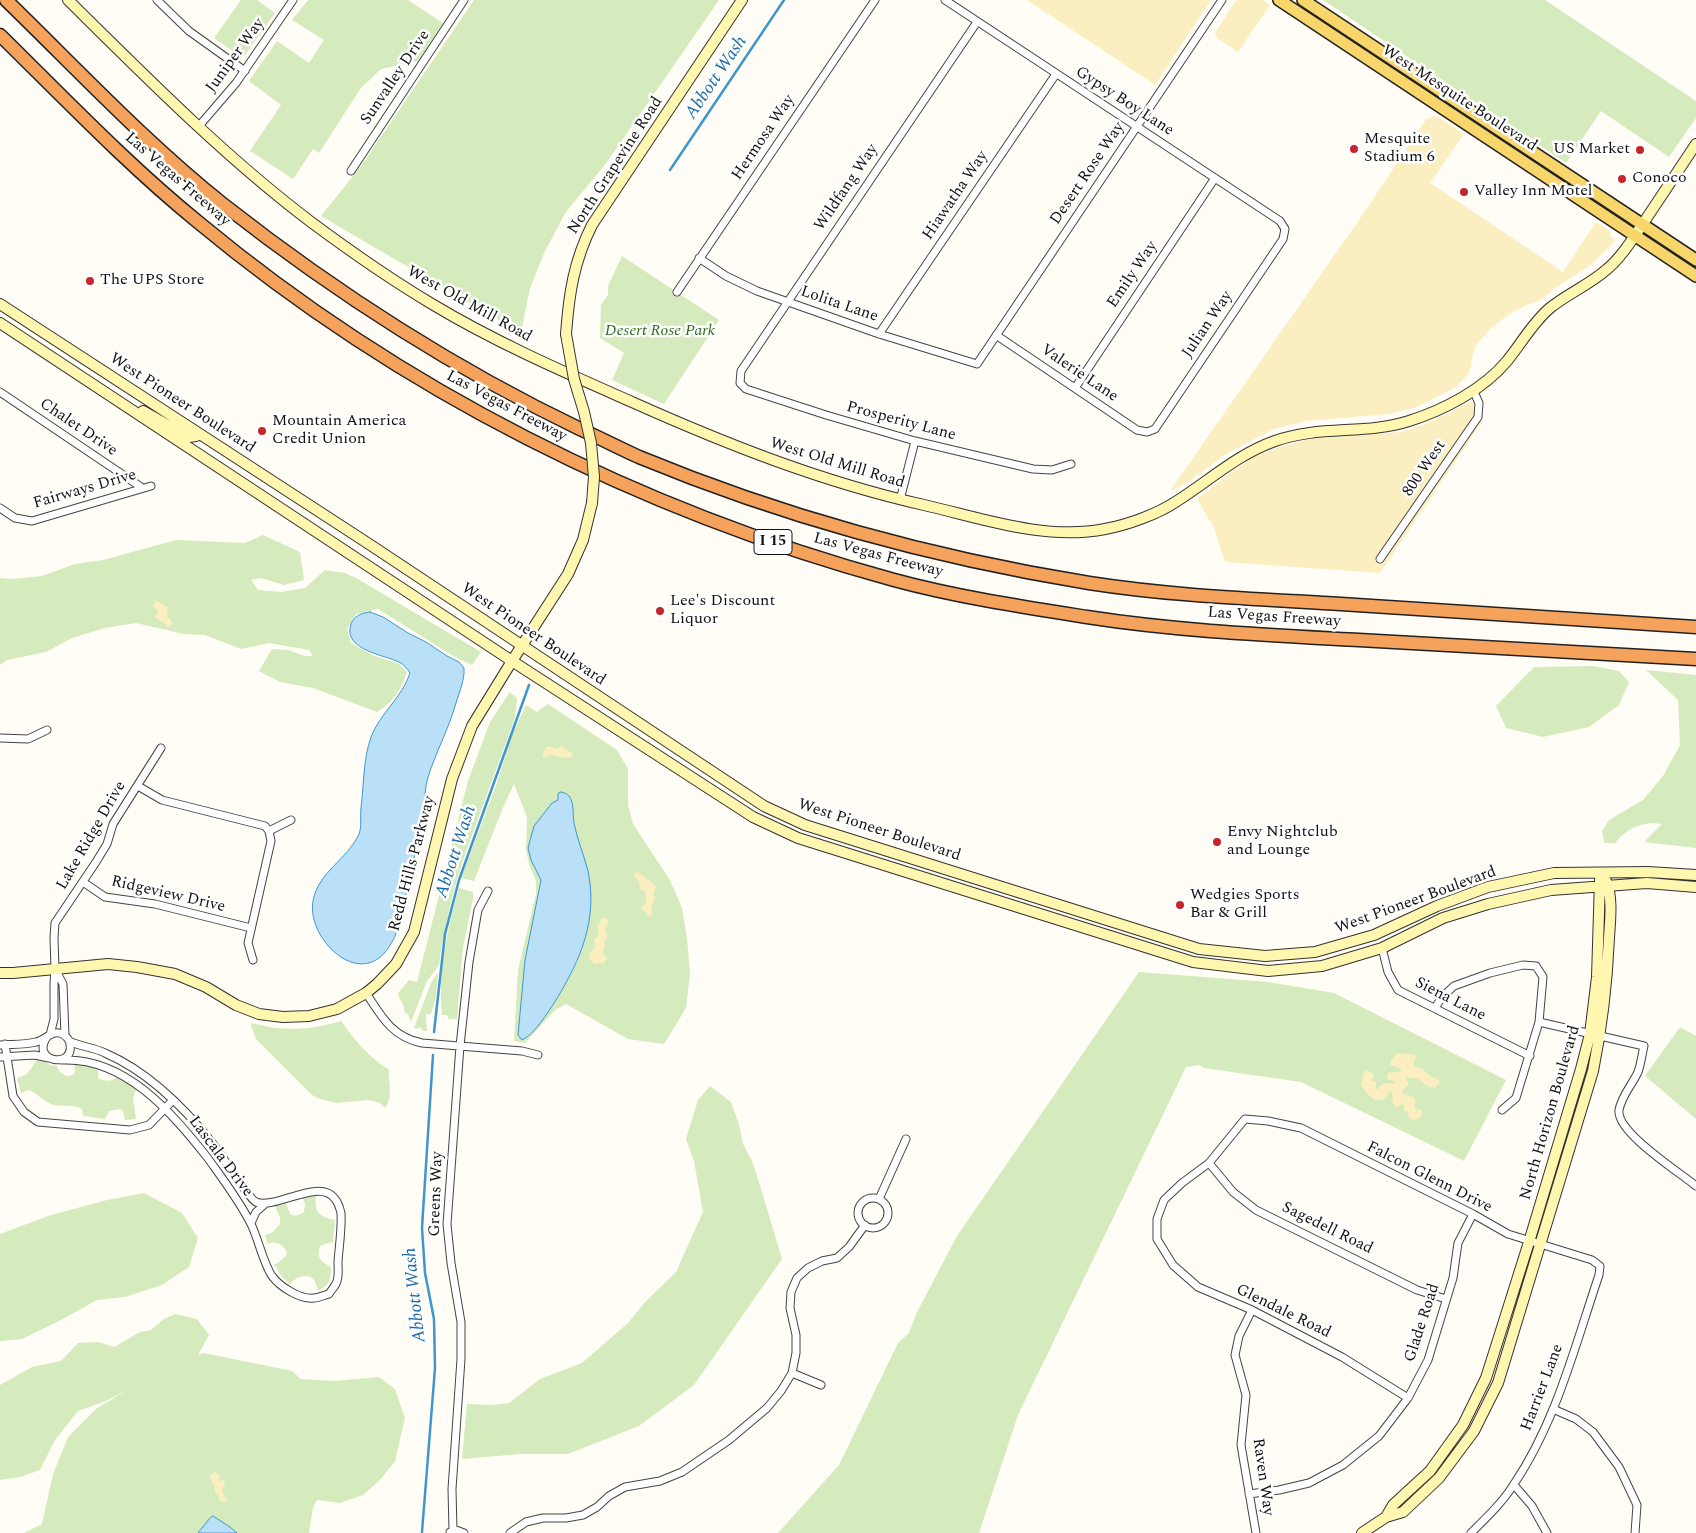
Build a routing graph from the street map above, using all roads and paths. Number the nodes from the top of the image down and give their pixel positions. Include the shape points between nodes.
1 (6, 0) edge
2 (68, 0) edge
3 (157, 0) edge
4 (293, 0) edge
5 (464, 0) edge
6 (742, 0) edge
7 (875, 0) edge
8 (945, 0) edge
9 (1222, 0) edge
10 (1279, 0) edge
11 (1304, 0) edge
12 (977, 22) junction
13 (0, 35) edge
14 (245, 71) junction
15 (1056, 74) junction
16 (199, 126) junction
17 (1137, 126) junction
18 (1696, 144) edge
19 (351, 171) dead end
20 (1215, 178) junction
21 (1286, 229) joint
22 (1639, 230) junction
23 (699, 258) junction
24 (1696, 260) edge
25 (1696, 276) edge
26 (677, 292) dead end
27 (786, 302) junction
28 (0, 304) edge
29 (0, 323) edge
30 (879, 334) junction
31 (996, 335) junction
32 (977, 364) joint
33 (741, 370) joint
34 (1075, 388) junction
35 (1473, 390) junction
36 (0, 392) edge
37 (132, 410) junction
38 (1147, 432) joint
39 (199, 434) junction
40 (915, 442) junction
41 (1071, 464) dead end
42 (151, 486) dead end
43 (142, 488) junction
44 (900, 500) junction
45 (0, 508) edge
46 (1380, 559) dead end
47 (1696, 627) edge
48 (522, 646) junction
49 (1696, 659) edge
50 (512, 661) junction
51 (47, 730) dead end
52 (0, 738) edge
53 (161, 748) dead end
54 (138, 786) junction
55 (290, 820) dead end
56 (269, 831) junction
57 (1602, 872) junction
58 (1696, 876) edge
59 (83, 882) junction
60 (1604, 886) junction
61 (1696, 887) edge
62 (488, 891) dead end
63 (251, 928) junction
64 (1382, 948) junction
65 (253, 960) dead end
66 (55, 969) junction
67 (0, 972) edge
68 (366, 993) junction
69 (1435, 1008) junction
70 (1539, 1022) junction
71 (1595, 1035) junction
72 (49, 1036) junction
73 (67, 1038) junction
74 (2, 1045) edge
75 (460, 1046) junction
76 (538, 1055) dead end
77 (3, 1056) edge
78 (1530, 1056) junction
79 (49, 1058) junction
80 (62, 1060) junction
81 (172, 1100) junction
82 (165, 1108) junction
83 (1502, 1110) dead end
84 (906, 1139) dead end
85 (1209, 1163) junction
86 (1696, 1186) edge
87 (879, 1200) junction
88 (265, 1204) junction
89 (1473, 1214) junction
90 (251, 1223) junction
91 (865, 1225) junction
92 (1535, 1243) junction
93 (1600, 1266) joint
94 (1446, 1299) junction
95 (1252, 1310) junction
96 (792, 1374) junction
97 (821, 1385) dead end
98 (1408, 1398) junction
99 (1553, 1409) junction
100 (1514, 1485) junction
101 (1249, 1494) junction
102 (451, 1532) edge
103 (464, 1533) edge
104 (510, 1533) edge
105 (1256, 1533) edge
106 (1362, 1533) edge
107 (1471, 1533) edge
108 (1548, 1533) edge
109 (1635, 1533) edge

1 - 47 highway, Las Vegas Freeway / I 15 via 157,146 222,203 375,314 463,368 539,409 635,455 729,492 811,520 905,545 998,567 1094,584 1214,596
2 - 16 main road, West Old Mill Road
3 - 14 street via 189,31
4 - 14 street, Juniper Way
5 - 19 street, Sunvalley Drive
6 - 48 main road, North Grapevine Road, bridge via 592,224 581,247 572,278 566,334 591,443 592,503 583,540 568,574
7 - 23 street, Hermosa Way
8 - 12 street, Gypsy Boy Lane
9 - 17 street, Desert Rose Way
10 - 22 main road, West Mesquite Boulevard
11 - 22 main road, West Mesquite Boulevard
12 - 15 street, Gypsy Boy Lane
12 - 27 street, Wildfang Way
13 - 49 highway, Las Vegas Freeway / I 15 via 139,172 200,224 285,290 364,345 532,441 626,486 713,522 897,580 991,601 1092,618 1211,632
14 - 16 street, Juniper Way
15 - 17 street, Gypsy Boy Lane
15 - 30 street, Hiawatha Way
16 - 44 main road, West Old Mill Road via 312,223 435,306 550,366 692,429 769,460
17 - 20 street, Gypsy Boy Lane
17 - 31 street, Desert Rose Way
18 - 22 main road, West Old Mill Road
20 - 21 street, Gypsy Boy Lane
20 - 34 street, Emily Way
21 - 38 street, Julian Way via 1283,240 1166,413 1154,429
22 - 24 main road, West Mesquite Boulevard
22 - 25 main road, West Mesquite Boulevard
22 - 35 main road, West Old Mill Road via 1610,268 1547,310 1502,367
23 - 26 street, Hermosa Way
23 - 27 street, Lolita Lane via 726,276
27 - 30 street, Lolita Lane
27 - 33 street, Wildfang Way
28 - 39 main road, West Pioneer Boulevard
29 - 37 main road, West Pioneer Boulevard
30 - 32 street, Lolita Lane
31 - 32 street, Desert Rose Way
31 - 34 street, Valerie Lane
33 - 40 street, Prosperity Lane via 740,384 746,389
34 - 38 street, Valerie Lane via 1137,430
35 - 44 main road, West Old Mill Road via 1435,412 1403,423 1304,432 1280,439 1254,449 1154,514 1108,529 1082,532 1020,527
35 - 46 street, 800 West via 1479,403 1478,417
36 - 43 street, Chalet Drive
37 - 39 main road via 146,412 189,437
37 - 50 main road, West Pioneer Boulevard
39 - 48 main road, West Pioneer Boulevard
40 - 41 street, Prosperity Lane via 1033,469 1052,470
40 - 44 street
42 - 43 street, Fairways Drive
43 - 45 street, Fairways Drive via 32,521 15,518
48 - 50 main road, Redd Hills Parkway
48 - 57 main road, West Pioneer Boulevard via 764,806 805,825 1200,949 1265,956 1315,952 1374,935 1488,887 1554,873
50 - 64 main road, West Pioneer Boulevard via 753,817 798,838 1193,962 1268,971 1322,966
50 - 68 main road, Redd Hills Parkway via 472,726 452,779 414,932 396,964
51 - 52 street via 28,739
53 - 54 street, Lake Ridge Drive
54 - 56 street via 162,800 265,826
54 - 59 street, Lake Ridge Drive via 113,824 107,844
55 - 56 street
56 - 63 street via 271,841
57 - 58 main road, West Pioneer Boulevard
57 - 60 main road, North Horizon Boulevard
59 - 63 street, Ridgeview Drive via 105,897 155,904
59 - 66 street, Lake Ridge Drive via 55,923
60 - 61 main road, West Pioneer Boulevard via 1647,883
60 - 64 main road, West Pioneer Boulevard via 1551,890 1488,904 1444,918
60 - 71 main road, North Horizon Boulevard via 1611,916 1610,934 1607,980
62 - 75 street, Greens Way via 478,910 470,953
63 - 65 street via 248,943
64 - 69 street, Siena Lane via 1388,972 1398,990
66 - 67 main road, Redd Hills Parkway
66 - 68 main road, Redd Hills Parkway via 108,964 175,974 236,1005 259,1014 283,1017 337,1010
66 - 72 street via 54,1019
66 - 73 street via 63,984
68 - 75 street via 383,1018 410,1041
69 - 70 street via 1454,986 1522,965 1536,966 1543,977
69 - 78 street, Siena Lane
70 - 71 street
70 - 78 street
71 - 86 street via 1644,1046 1638,1072 1623,1096 1619,1112 1624,1126 1634,1138
71 - 92 main road, North Horizon Boulevard via 1593,1071
72 - 73 street via 58,1033
72 - 74 street via 37,1042
72 - 79 street via 44,1041 43,1050
73 - 80 street via 70,1050
73 - 81 street, Lascala Drive via 78,1046 103,1052 129,1065
74 - 77 street
75 - 76 street
75 - 102 street, Greens Way via 447,1224 461,1322
77 - 79 street
77 - 82 street via 13,1096 24,1112 38,1122 130,1130 149,1125
78 - 83 street via 1516,1098
79 - 80 street
80 - 82 street, Lascala Drive via 76,1059 98,1064 124,1076
81 - 82 street
81 - 88 street, Lascala Drive via 213,1144 249,1196
82 - 90 street, Lascala Drive via 217,1170
84 - 87 street
85 - 89 street, Falcon Glenn Drive via 1245,1119 1268,1121 1301,1128
85 - 94 street, Sagedell Road via 1233,1192 1256,1210 1417,1290
85 - 95 street, Glendale Road via 1164,1200 1157,1219 1158,1239 1173,1265 1198,1287
87 - 91 street via 870,1199 862,1204 858,1213
87 - 91 street via 888,1211 886,1220 874,1228
88 - 90 street, Lascala Drive
88 - 90 street, Lascala Drive via 320,1190 336,1200 340,1212 337,1281 329,1294 313,1298 289,1292 278,1282 272,1276
89 - 92 street, Falcon Glenn Drive via 1508,1234
89 - 94 street, Glade Road via 1458,1242 1453,1278
91 - 96 street via 837,1258 808,1268 797,1278 790,1292 796,1335
92 - 93 street, Falcon Glenn Drive via 1592,1260
92 - 106 main road, North Horizon Boulevard via 1498,1383 1474,1430 1439,1478 1403,1512 1386,1517
93 - 99 street, Harrier Lane
94 - 98 street, Glade Road via 1428,1360
95 - 98 street, Glendale Road via 1342,1357
95 - 101 street, Raven Way via 1239,1336 1235,1355 1246,1395 1241,1445
96 - 97 street
96 - 104 street via 767,1408 729,1440 682,1472 660,1481 625,1487 583,1515 534,1520
98 - 101 street, Glade Road via 1378,1436 1343,1465 1309,1483
99 - 100 street, Harrier Lane
99 - 109 street via 1576,1418 1593,1432 1619,1467 1637,1505
100 - 107 street, Harrier Lane
100 - 108 street via 1532,1506
101 - 105 street, Raven Way
102 - 103 street

